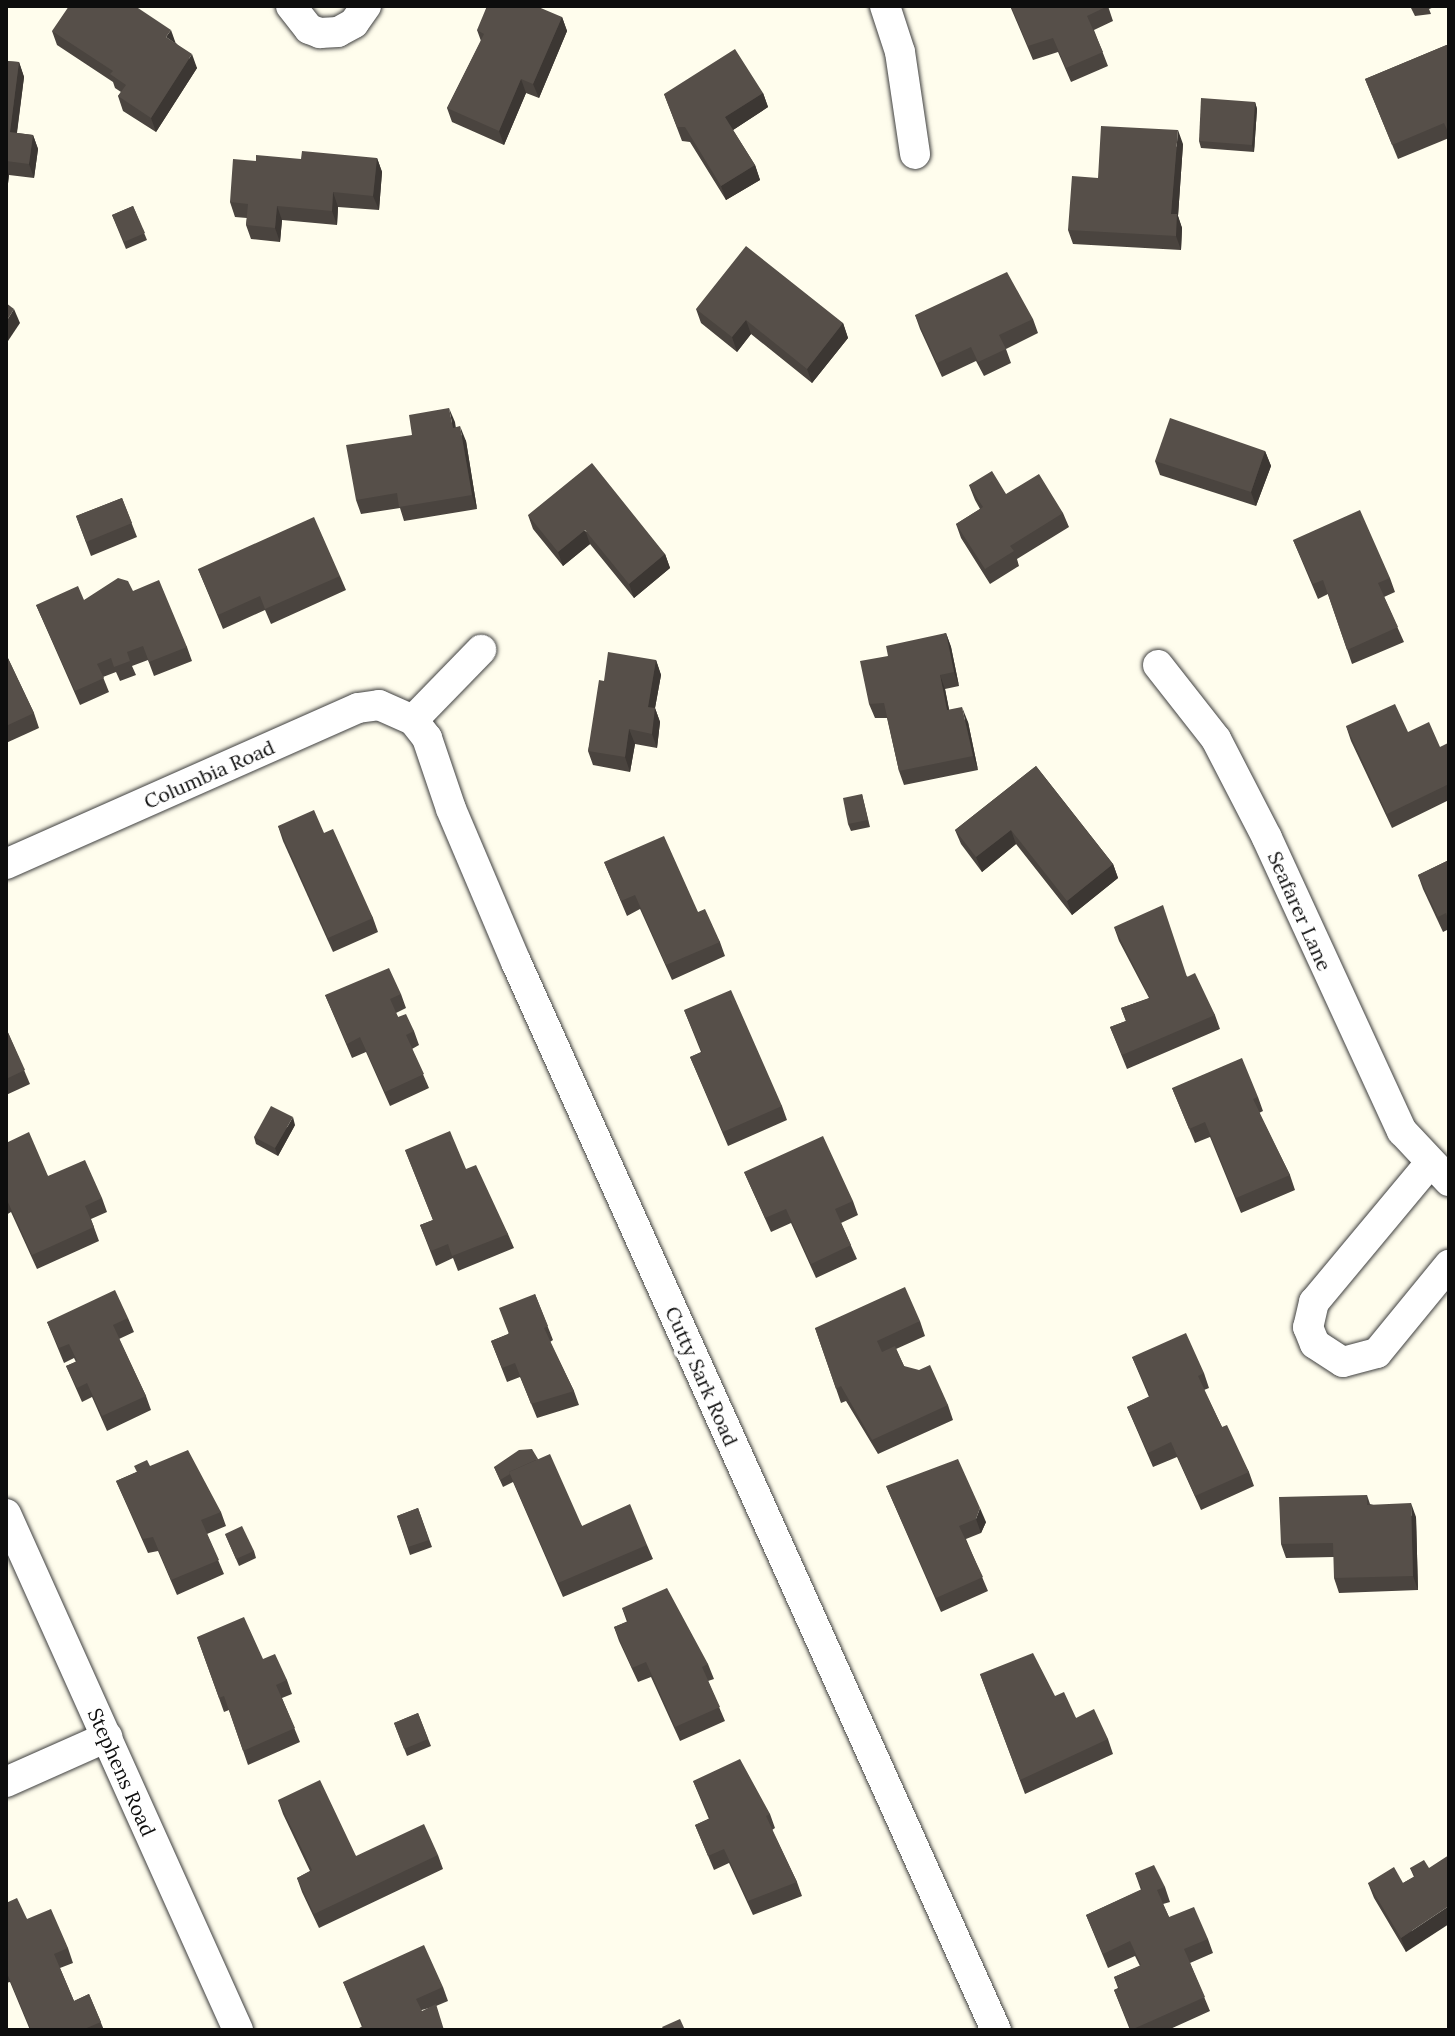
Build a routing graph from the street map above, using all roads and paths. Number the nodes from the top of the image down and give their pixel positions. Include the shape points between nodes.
1 (291, 6) edge
2 (366, 6) edge
3 (885, 6) edge
4 (915, 154) dead end
5 (481, 650) dead end
6 (1158, 665) dead end
7 (413, 720) junction
8 (6, 864) edge
9 (1439, 1172) edge
10 (1449, 1265) edge
11 (6, 1514) edge
12 (107, 1737) junction
13 (6, 1782) edge
14 (238, 2030) edge
15 (996, 2030) edge

1 - 2 street via 309,29 320,33 338,32 354,23
3 - 4 street via 900,52
5 - 7 street
6 - 9 street, Seafarer Lane via 1216,739 1402,1131
7 - 8 street, Columbia Road via 379,705 358,708
7 - 15 street, Cutty Sark Road via 427,738 516,962
9 - 10 street, Seafarer Lane via 1314,1302 1308,1327 1315,1344 1343,1362 1377,1353
11 - 12 street, Stephens Road
12 - 13 street
12 - 14 street, Stephens Road

